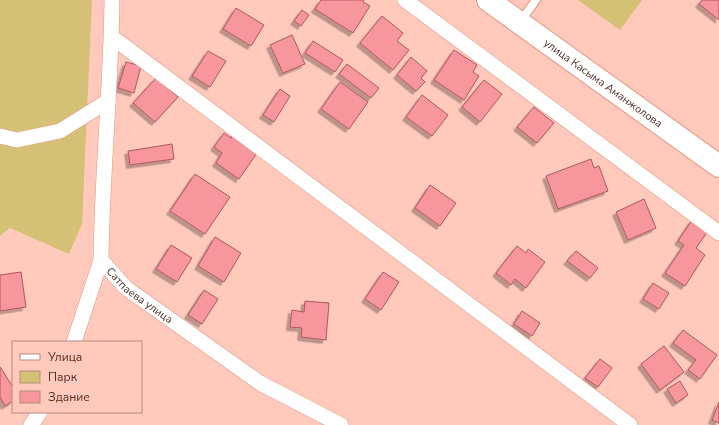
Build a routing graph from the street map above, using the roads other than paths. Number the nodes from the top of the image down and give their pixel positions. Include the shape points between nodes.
1 (112, 0) edge
2 (405, 0) edge
3 (488, 0) edge
4 (536, 0) edge
5 (519, 22) junction
6 (112, 37) junction
7 (108, 101) junction
8 (0, 136) edge
9 (719, 166) edge
10 (719, 233) edge
11 (101, 260) junction
12 (74, 341) edge
13 (39, 413) edge
14 (31, 425) edge
15 (341, 425) edge
16 (630, 425) edge

1 - 6 street, Сатпаева улица
2 - 10 street
3 - 5 main road, улица Касыма Аманжолова
4 - 5 lane
5 - 9 main road, улица Касыма Аманжолова
6 - 7 street, Сатпаева улица
6 - 16 street
7 - 8 street via 60,131 17,140
7 - 11 street, Сатпаева улица
11 - 12 street
11 - 15 street, Сатпаева улица via 126,288 260,383
13 - 14 street

